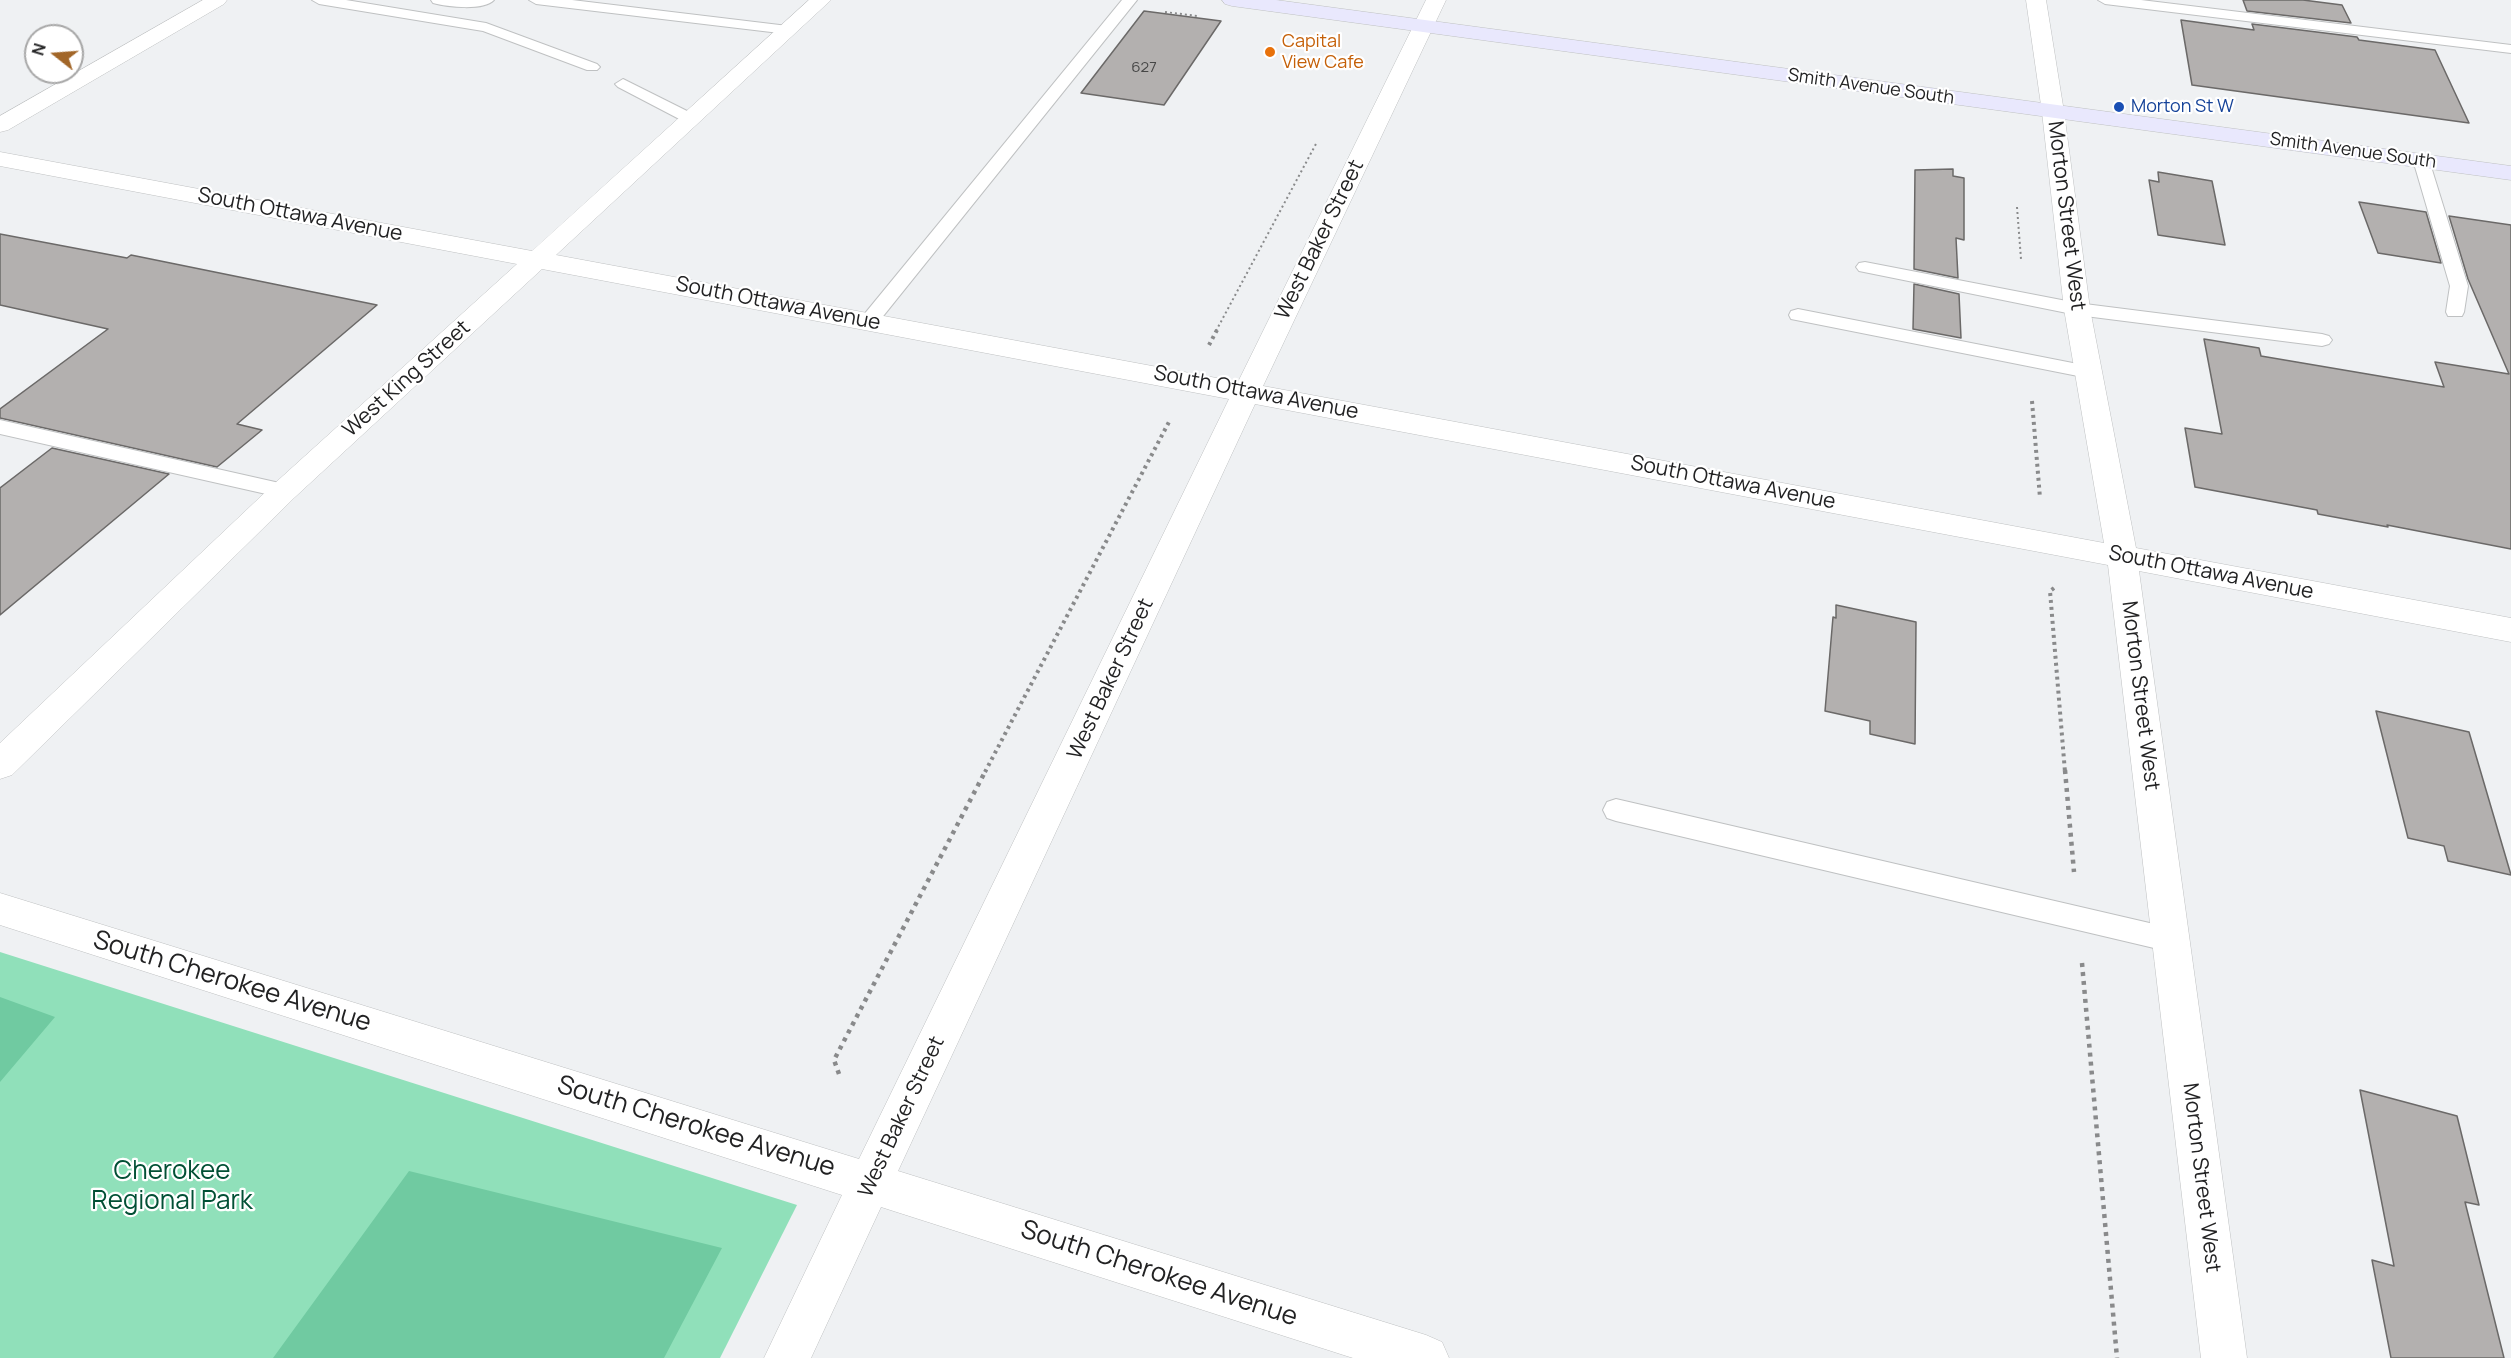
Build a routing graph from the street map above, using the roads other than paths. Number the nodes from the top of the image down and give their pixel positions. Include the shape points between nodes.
1 (217, 0) edge
2 (319, 0) edge
3 (438, 0) edge
4 (487, 0) edge
5 (536, 0) edge
6 (821, 0) edge
7 (1130, 0) edge
8 (1232, 0) edge
9 (2036, 0) edge
10 (2105, 0) edge
11 (1430, 13) edge
12 (788, 30) junction
13 (2511, 49) edge
14 (592, 67) dead end
15 (623, 84) dead end
16 (2053, 112) junction
17 (691, 119) junction
18 (0, 125) edge
19 (0, 159) edge
20 (2421, 160) junction
21 (2511, 173) edge
22 (538, 259) junction
23 (1865, 267) dead end
24 (2077, 309) junction
25 (2456, 312) dead end
26 (1798, 315) dead end
27 (869, 321) junction
28 (2322, 340) dead end
29 (2088, 372) junction
30 (1247, 391) junction
31 (0, 427) edge
32 (284, 491) junction
33 (2122, 556) junction
34 (2511, 630) edge
35 (0, 765) edge
36 (1616, 810) dead end
37 (0, 909) edge
38 (2171, 940) junction
39 (872, 1182) junction
40 (787, 1358) edge
41 (1426, 1358) edge
42 (2224, 1358) edge

1 - 18 street
2 - 14 lane via 486,27
3 - 4 lane
5 - 12 lane
6 - 12 street, West King Street
7 - 27 lane
8 - 11 main road, Smith Avenue South
9 - 16 street, Morton Street West
10 - 13 lane
11 - 16 main road, Smith Avenue South
11 - 30 street, West Baker Street
12 - 17 street, West King Street
15 - 17 lane
16 - 20 main road, Smith Avenue South
16 - 24 street, Morton Street West
17 - 22 street, West King Street
19 - 22 street, South Ottawa Avenue
20 - 21 main road, Smith Avenue South
20 - 25 lane via 2459,286
22 - 27 street, South Ottawa Avenue
22 - 32 street, West King Street
23 - 24 lane
24 - 28 lane
24 - 29 street, Morton Street West
26 - 29 lane
27 - 30 street, South Ottawa Avenue
29 - 33 street, Morton Street West
30 - 33 street, South Ottawa Avenue
30 - 39 street, West Baker Street
31 - 32 lane
32 - 35 street, West King Street
33 - 34 street, South Ottawa Avenue
33 - 38 street, Morton Street West
36 - 38 lane
37 - 39 street, South Cherokee Avenue
38 - 42 street, Morton Street West
39 - 40 street, West Baker Street
39 - 41 street, South Cherokee Avenue

